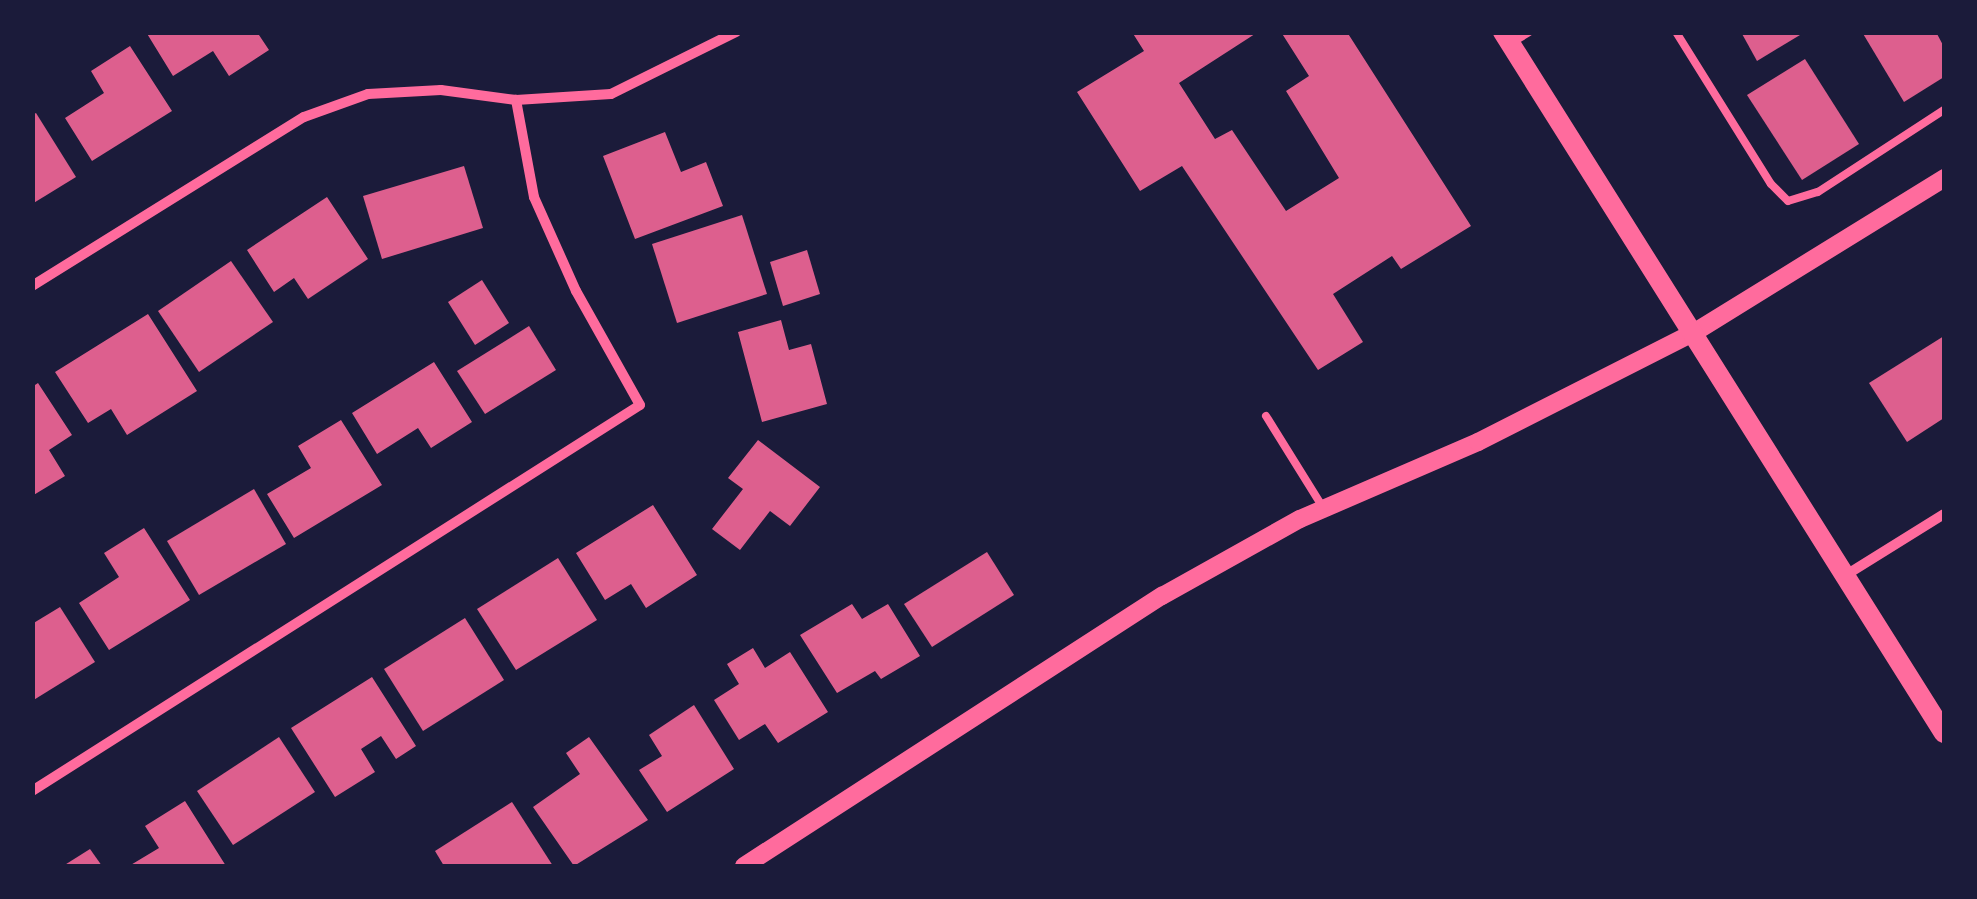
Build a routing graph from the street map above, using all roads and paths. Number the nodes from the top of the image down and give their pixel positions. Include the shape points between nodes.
1 (736, 32) edge
2 (1676, 32) edge
3 (1514, 36) edge
4 (516, 100) junction
5 (1944, 110) edge
6 (1944, 178) edge
7 (32, 286) edge
8 (1695, 332) junction
9 (1266, 416) dead end
10 (1324, 509) junction
11 (1944, 514) edge
12 (1846, 575) junction
13 (1944, 733) edge
14 (32, 791) edge
15 (768, 860) edge
16 (744, 866) edge

1 - 4 street via 611,94
2 - 5 lane via 1770,184 1788,201 1818,192
3 - 8 main road
4 - 7 street via 441,90 368,94 304,116
4 - 14 street via 534,197 576,291 640,405
6 - 8 street
8 - 10 street via 1478,442
8 - 12 main road
9 - 10 lane
10 - 15 street via 1162,596
11 - 12 street
12 - 13 main road
15 - 16 street

